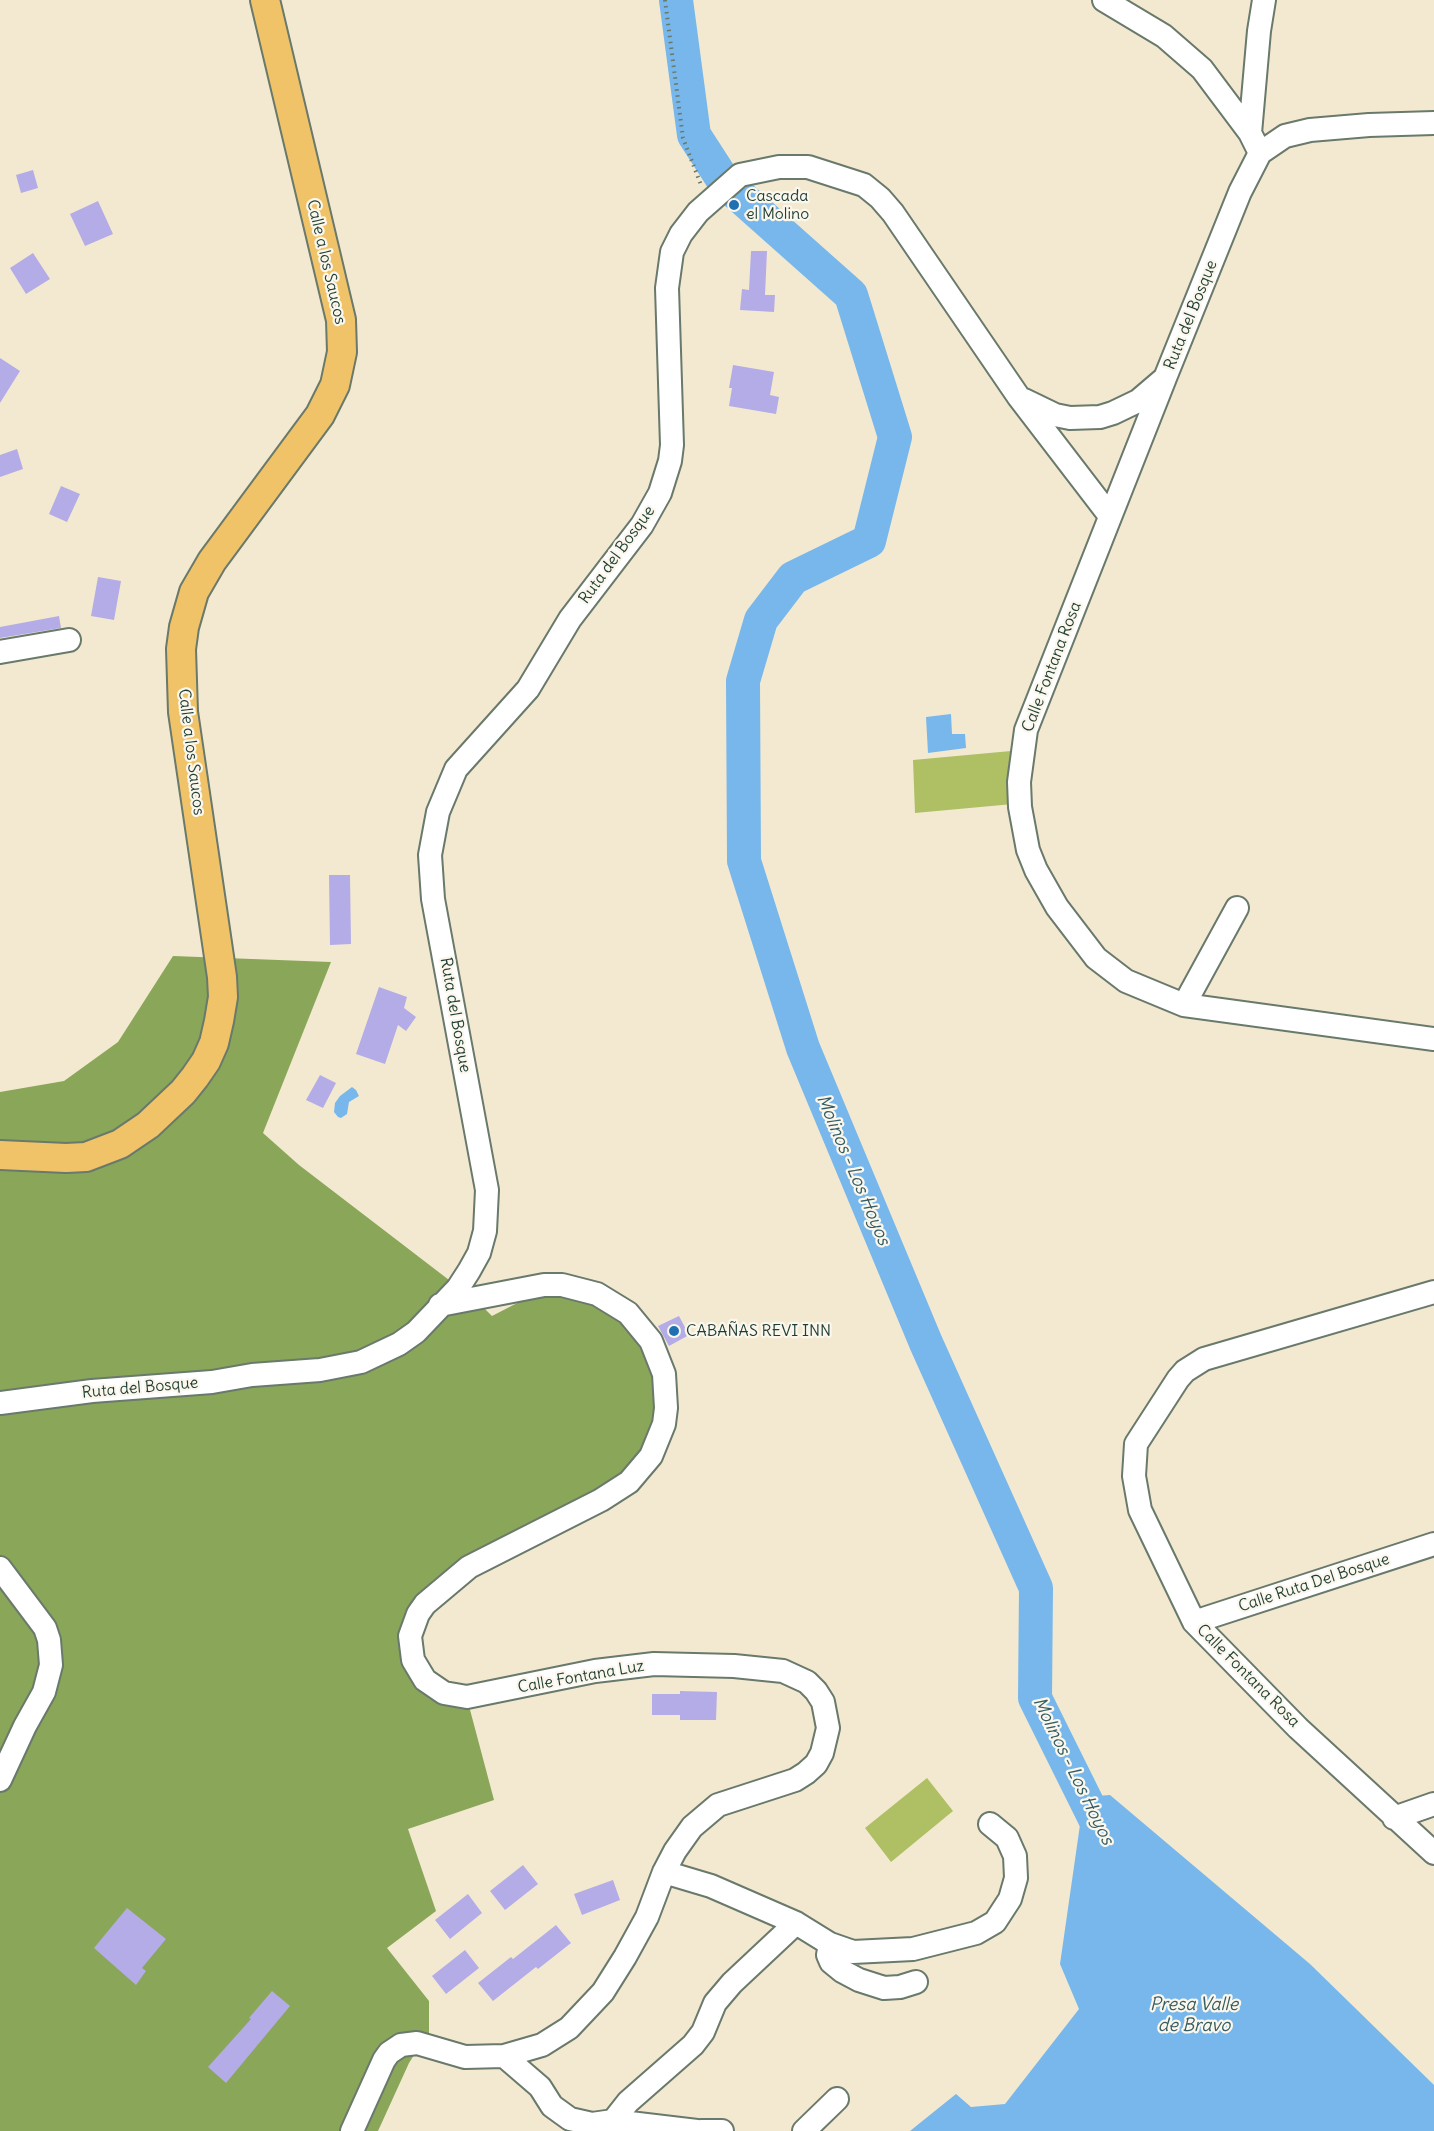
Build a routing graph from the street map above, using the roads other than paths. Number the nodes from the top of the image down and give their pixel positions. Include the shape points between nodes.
1 (265, 0) edge
2 (1104, 0) edge
3 (1264, 0) edge
4 (1434, 123) edge
5 (1255, 143) junction
6 (1165, 378) junction
7 (1018, 396) junction
8 (1110, 516) junction
9 (69, 640) dead end
10 (0, 652) edge
11 (1237, 908) dead end
12 (1184, 1005) junction
13 (1434, 1039) edge
14 (0, 1155) edge
15 (1434, 1292) edge
16 (441, 1305) junction
17 (0, 1403) edge
18 (1434, 1544) edge
19 (0, 1568) edge
20 (1194, 1622) junction
21 (0, 1780) edge
22 (1434, 1804) edge
23 (1394, 1818) junction
24 (990, 1824) dead end
25 (1434, 1853) edge
26 (664, 1872) junction
27 (796, 1923) junction
28 (830, 1944) junction
29 (916, 1982) dead end
30 (504, 2056) junction
31 (837, 2099) dead end
32 (613, 2121) junction
33 (352, 2131) edge
34 (699, 2131) edge
35 (722, 2131) edge
36 (804, 2131) edge

1 - 14 main road, Calle a los Saucos via 341,320 342,352 335,385 321,416 212,561 194,592 184,627 183,712 222,977 223,997 216,1032 206,1061 183,1092 148,1125 120,1144 86,1157
2 - 5 street via 1164,36 1202,69
3 - 5 street via 1259,31
4 - 5 street, Ruta del Bosque via 1310,130
5 - 6 street, Ruta del Bosque via 1240,192
6 - 7 street, Ruta del Bosque via 1127,407 1085,419 1055,415
6 - 8 street, Calle Fontana Rosa
7 - 8 street
7 - 16 street, Ruta del Bosque via 893,213 864,185 808,167 779,167 740,175 712,193 681,234 672,252 667,288 672,445 660,493 637,532 570,619 528,689 456,769 438,812 430,855 433,899 487,1201 478,1253 458,1288
8 - 12 street, Calle Fontana Rosa via 1026,730 1019,782 1023,829 1045,889 1096,958 1126,981
9 - 10 street
11 - 12 street
12 - 13 street, Calle Fontana Rosa
15 - 20 street, Calle Fontana Rosa via 1204,1359 1178,1379 1136,1444 1134,1476 1140,1510
16 - 17 street, Ruta del Bosque via 399,1344 341,1368
16 - 26 street, Calle Fontana Luz via 544,1285 562,1285 597,1294 628,1313 651,1341 664,1374 666,1408 651,1456 629,1482 469,1567 425,1604 410,1636 413,1660 425,1680 444,1693 467,1697 595,1671 654,1664 734,1666 795,1675 807,1682 823,1702 828,1734 816,1764 795,1780 718,1805 692,1827
18 - 20 street, Calle Ruta Del Bosque
19 - 21 street via 39,1618 51,1653 44,1692
20 - 23 street, Calle Fontana Rosa
22 - 23 street
23 - 25 street, Calle Fontana Rosa
24 - 28 street via 1007,1838 1015,1856 1016,1878 1010,1899 995,1922 976,1933 913,1949 853,1952
26 - 27 street via 711,1886
26 - 30 street, Calle Fontana Luz via 647,1917 603,1992 569,2028 542,2046
27 - 28 street
27 - 32 street via 715,2003 704,2032 693,2045 628,2102
28 - 29 street via 831,1962 859,1980 884,1988
30 - 32 street via 540,2087 561,2114 592,2124
30 - 33 street, Calle Fontana Luz via 465,2057 417,2043 401,2045 384,2060
31 - 36 street
32 - 34 street
34 - 35 street

